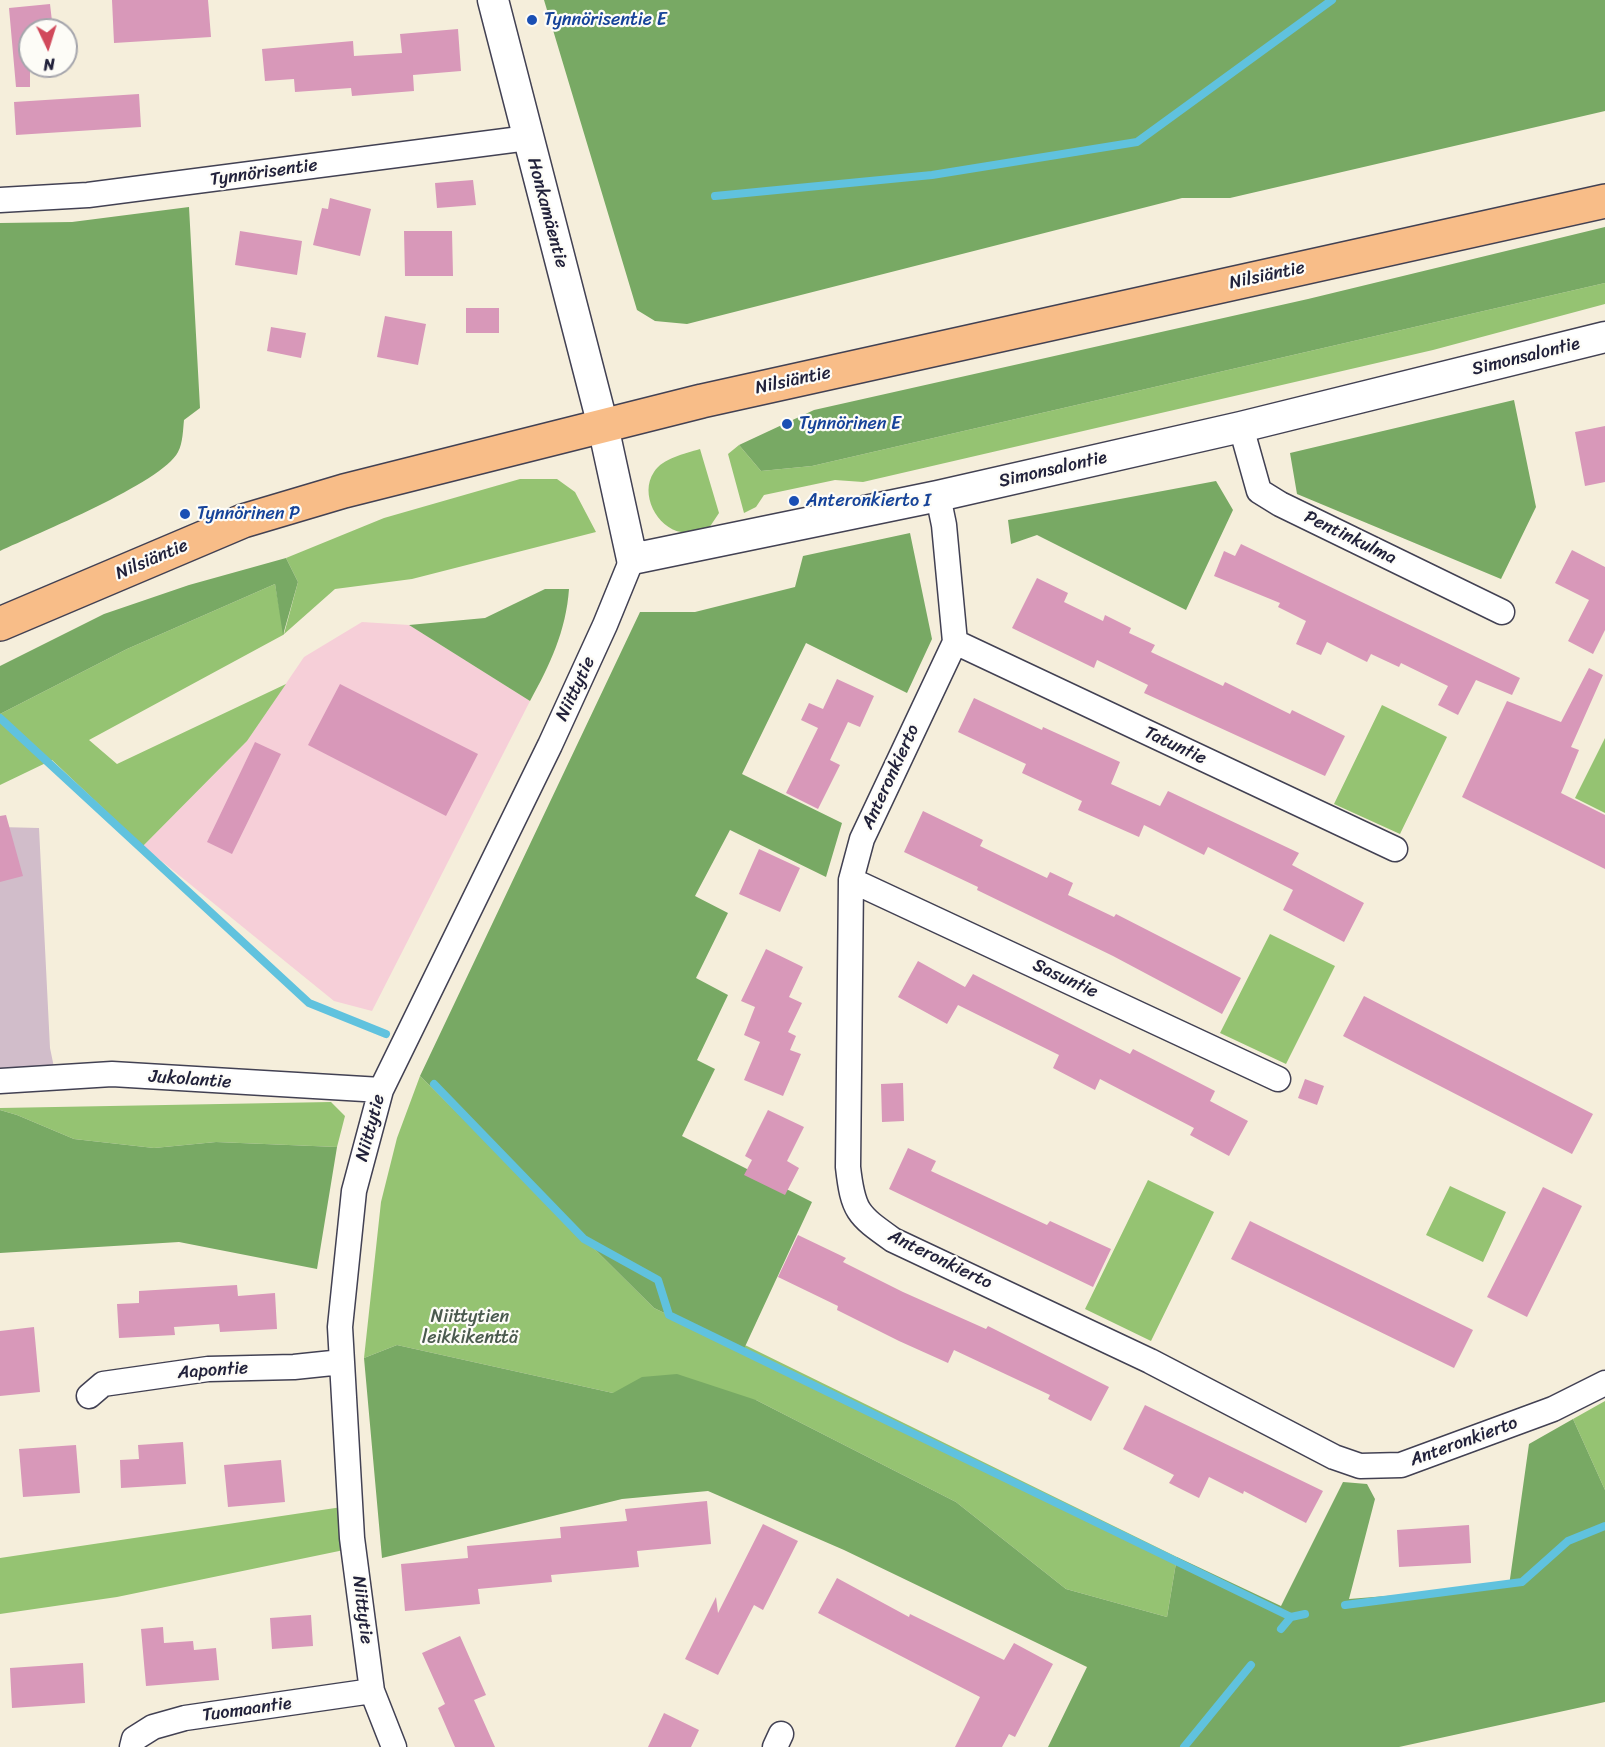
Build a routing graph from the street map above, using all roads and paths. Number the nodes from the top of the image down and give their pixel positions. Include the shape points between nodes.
1 (493, 0) edge
2 (528, 138) junction
3 (0, 200) edge
4 (1605, 201) edge
5 (1605, 337) edge
6 (603, 426) junction
7 (1241, 428) junction
8 (938, 496) junction
9 (632, 559) junction
10 (1502, 612) dead end
11 (0, 624) edge
12 (955, 642) junction
13 (1395, 849) dead end
14 (851, 880) junction
15 (1278, 1078) dead end
16 (0, 1081) edge
17 (381, 1090) junction
18 (342, 1362) junction
19 (1605, 1383) edge
20 (89, 1396) dead end
21 (372, 1691) junction
22 (132, 1747) edge
23 (394, 1747) edge

1 - 2 street, Honkamäentie
2 - 3 street, Tynnörisentie via 88,195
2 - 6 street, Honkamäentie
4 - 6 main road, Nilsiäntie
5 - 7 street, Simonsalontie
6 - 9 street
6 - 11 main road, Nilsiäntie via 344,491 243,521
7 - 8 street, Simonsalontie
7 - 10 street, Pentinkulma via 1259,491
8 - 9 street, Simonsalontie
8 - 12 street
9 - 17 street, Niittytie via 550,745
12 - 13 street, Tatuntie
12 - 14 street, Anteronkierto via 862,838
14 - 15 street, Sasuntie
14 - 19 street, Anteronkierto via 848,1167 852,1199 863,1219 894,1240 1150,1361 1334,1457 1360,1466 1401,1465 1552,1409
16 - 17 street, Jukolantie via 112,1074
17 - 18 street, Niittytie via 354,1191 340,1327
18 - 20 street, Aapontie via 207,1369 103,1384
18 - 21 street, Niittytie via 352,1538
21 - 22 street, Tuomaantie via 185,1718 153,1727 134,1740
21 - 23 street, Niittytie

